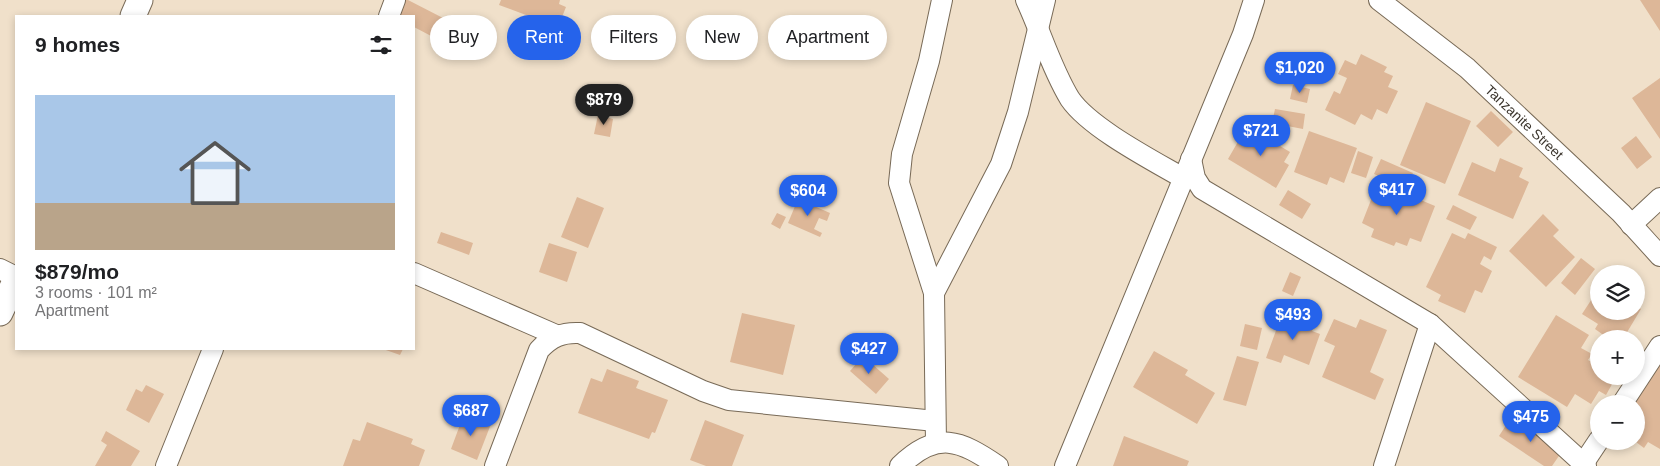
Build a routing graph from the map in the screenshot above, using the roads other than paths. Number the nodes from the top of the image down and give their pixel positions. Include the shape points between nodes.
1 (140, 0) edge
2 (395, 0) edge
3 (942, 0) edge
4 (1026, 0) edge
5 (1045, 0) edge
6 (1254, 0) edge
7 (1378, 0) edge
8 (133, 15) edge
9 (389, 15) edge
10 (1039, 27) junction
11 (1192, 159) junction
12 (1184, 178) junction
13 (1660, 198) edge
14 (1631, 225) junction
15 (1660, 256) edge
16 (0, 269) edge
17 (415, 273) edge
18 (15, 277) edge
19 (15, 280) edge
20 (934, 293) junction
21 (0, 313) edge
22 (1430, 324) junction
23 (556, 335) junction
24 (1660, 346) edge
25 (214, 350) edge
26 (1628, 395) edge
27 (935, 421) junction
28 (936, 443) junction
29 (1593, 450) edge
30 (1584, 465) edge
31 (166, 466) edge
32 (495, 466) edge
33 (900, 466) edge
34 (998, 466) edge
35 (1066, 466) edge
36 (1384, 466) edge

1 - 8 street
2 - 9 street
3 - 20 street via 929,60 902,154 899,184
4 - 10 street
5 - 10 street
6 - 11 street
7 - 14 street, Tanzanite Street via 1467,68
10 - 12 street via 1056,73 1071,100 1121,142
10 - 20 street via 1001,164
11 - 12 street
11 - 22 street via 1195,178 1202,189
12 - 35 street
13 - 14 street
14 - 15 street, Tanzanite Street
16 - 18 street
17 - 23 street
19 - 21 street
20 - 27 street
22 - 30 street
22 - 36 street
23 - 27 street via 580,333 729,400
23 - 32 street via 539,350
24 - 26 street
25 - 31 street
27 - 28 street
28 - 33 street via 909,457
28 - 34 street via 954,442
29 - 30 street

